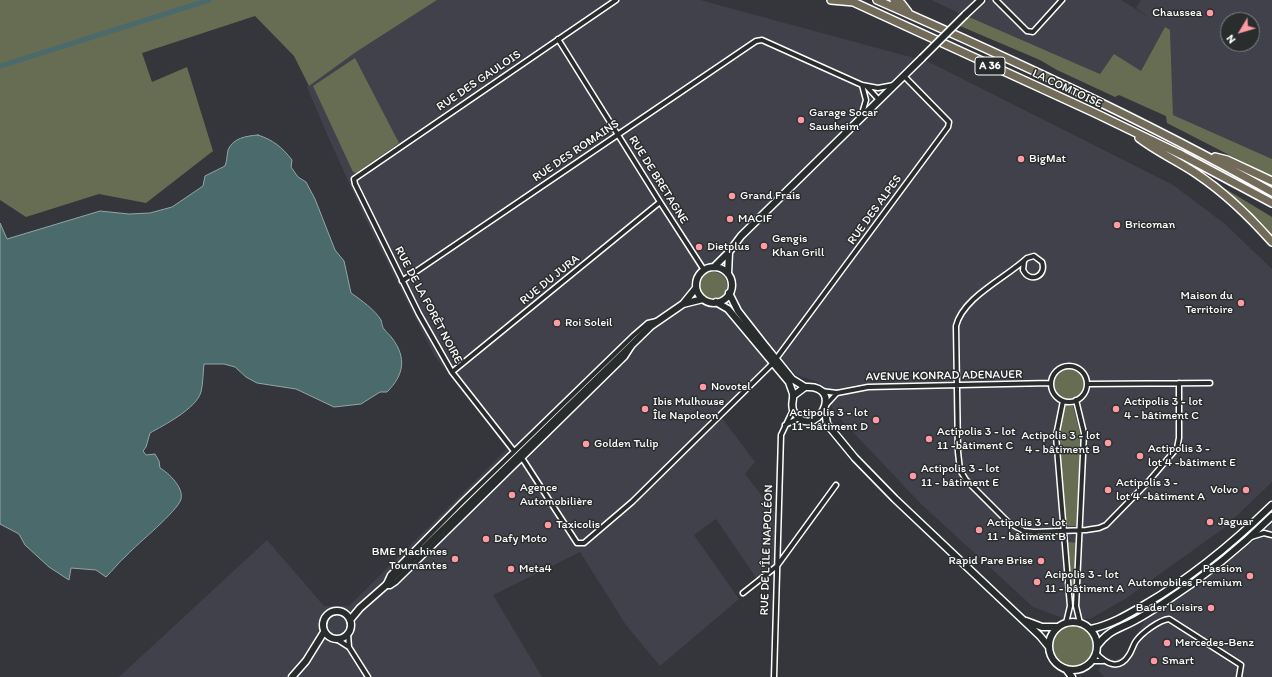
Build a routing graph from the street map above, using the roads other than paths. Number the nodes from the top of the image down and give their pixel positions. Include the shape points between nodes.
1 (616, 0) edge
2 (832, 0) edge
3 (877, 0) edge
4 (894, 0) edge
5 (981, 0) edge
6 (996, 0) edge
7 (1062, 0) edge
8 (852, 1) edge
9 (909, 14) junction
10 (558, 39) junction
11 (904, 76) junction
12 (895, 84) junction
13 (864, 86) junction
14 (879, 100) junction
15 (860, 118) junction
16 (1126, 129) junction
17 (618, 134) junction
18 (1206, 155) junction
19 (354, 179) joint
20 (1272, 181) edge
21 (1272, 192) edge
22 (660, 202) junction
23 (1272, 203) edge
24 (1272, 242) edge
25 (729, 252) junction
26 (1024, 260) junction
27 (714, 267) junction
28 (704, 270) junction
29 (1023, 270) junction
30 (1011, 271) junction
31 (728, 274) junction
32 (402, 281) junction
33 (696, 288) junction
34 (729, 293) junction
35 (703, 299) junction
36 (716, 302) junction
37 (683, 304) junction
38 (657, 321) junction
39 (633, 344) junction
40 (774, 361) junction
41 (452, 372) junction
42 (1051, 383) junction
43 (1178, 383) junction
44 (1210, 383) dead end
45 (1087, 384) junction
46 (956, 386) junction
47 (805, 387) junction
48 (821, 391) junction
49 (837, 392) junction
50 (793, 396) junction
51 (1076, 400) junction
52 (1063, 401) junction
53 (825, 408) junction
54 (793, 410) junction
55 (799, 418) junction
56 (813, 420) junction
57 (827, 424) junction
58 (785, 425) junction
59 (514, 451) junction
60 (522, 458) junction
61 (836, 485) dead end
62 (1272, 505) edge
63 (1272, 516) edge
64 (1080, 530) junction
65 (1064, 531) junction
66 (1272, 535) edge
67 (1251, 537) junction
68 (777, 566) junction
69 (385, 586) junction
70 (742, 593) dead end
71 (360, 608) junction
72 (344, 613) junction
73 (350, 620) junction
74 (1024, 620) junction
75 (1066, 623) junction
76 (1080, 623) junction
77 (1057, 627) junction
78 (1091, 629) junction
79 (324, 632) junction
80 (348, 634) junction
81 (330, 638) junction
82 (338, 640) junction
83 (317, 645) junction
84 (1097, 646) junction
85 (349, 647) junction
86 (1049, 647) junction
87 (1096, 653) junction
88 (1092, 661) junction
89 (1103, 661) junction
90 (1066, 669) junction
91 (1080, 669) junction
92 (292, 677) edge
93 (368, 677) edge
94 (774, 677) edge
95 (1072, 677) edge
96 (1080, 677) edge
97 (1239, 677) edge

1 - 10 street, RUE DES GAULOIS
2 - 8 highway, LA COMTOISE
3 - 9 highway, LA COMTOISE / A 36
4 - 9 highway via 901,3
5 - 11 main road, bridge
6 - 7 street via 1027,31 1033,32
8 - 16 highway, LA COMTOISE / A 36
9 - 18 highway, LA COMTOISE / A 36 via 1101,102
10 - 17 street, RUE DE BRETAGNE
10 - 19 street, RUE DES GAULOIS
11 - 12 main road
11 - 40 street, RUE DES ALPES via 948,122 948,127
12 - 13 street via 882,88
12 - 14 main road
13 - 14 street
13 - 15 street via 866,100
13 - 17 street, RUE DES ROMAINS via 762,40 756,41
14 - 15 main road
15 - 25 main road via 741,236
16 - 23 highway, LA COMTOISE / A 36 via 1182,155
16 - 24 highway via 1218,190 1242,210
17 - 22 street, RUE DE BRETAGNE
17 - 32 street, RUE DES ROMAINS
18 - 20 highway via 1227,160
18 - 21 highway, LA COMTOISE / A 36
19 - 32 street, RUE DE LA FORÊT NOIRE
22 - 28 street, RUE DE BRETAGNE
22 - 41 street, RUE DU JURA
25 - 27 main road
25 - 31 main road
26 - 29 street
26 - 29 street via 1037,257 1044,269 1034,278 1027,276
26 - 30 street
27 - 28 main road
27 - 31 main road
28 - 33 main road via 697,277
29 - 30 street
30 - 46 street via 969,304 958,319
31 - 34 main road via 731,283
32 - 41 street, RUE DE LA FORÊT NOIRE
33 - 35 main road
33 - 37 main road
34 - 36 main road via 724,299
34 - 40 main road via 738,311
35 - 36 main road
35 - 37 main road
36 - 40 main road via 728,309
37 - 38 main road
38 - 39 main road
38 - 59 street via 648,323 638,332
39 - 60 street via 625,357
39 - 69 main road
40 - 47 main road via 792,379
40 - 50 main road via 789,382
40 - 60 street, RUE DES ALPES via 632,502 584,543 577,543
41 - 59 street, RUE DE LA FORÊT NOIRE
42 - 45 street via 1052,377 1060,369 1071,366 1082,372
42 - 46 street, AVENUE KONRAD ADENAUER
42 - 52 street via 1054,394
43 - 44 street
43 - 45 street
43 - 64 street via 1177,448 1113,519 1099,528
45 - 51 street via 1084,394
46 - 49 street, AVENUE KONRAD ADENAUER via 868,387
46 - 65 street via 958,462 966,480 1016,528 1034,532
47 - 48 main road via 810,386
47 - 50 main road
48 - 49 street, AVENUE KONRAD ADENAUER
48 - 53 main road via 826,400
49 - 53 street
50 - 54 main road
51 - 52 street
51 - 64 street via 1084,433
52 - 65 street via 1056,436
53 - 56 main road via 822,415
53 - 57 main road
54 - 55 main road
54 - 58 street, RUE DE L'ÎLE NAPOLÉON
55 - 56 main road
55 - 58 street
56 - 57 main road
57 - 74 main road via 855,458 895,499
58 - 68 street, RUE DE L'ÎLE NAPOLÉON via 780,448
59 - 69 street via 390,575
60 - 69 street via 396,582
61 - 68 street
62 - 78 main road via 1181,582 1126,616
63 - 67 main road
64 - 65 street
64 - 76 street via 1076,606
65 - 75 street via 1070,606
66 - 67 street via 1264,533
67 - 84 main road via 1184,589 1131,622 1111,631
68 - 70 street
68 - 94 street, RUE DE L'ÎLE NAPOLÉON
69 - 71 main road
71 - 72 main road
71 - 73 main road
72 - 73 main road
72 - 79 main road via 337,611 328,614 322,624
73 - 80 main road
74 - 77 main road via 1042,627
74 - 86 main road
75 - 76 main road
75 - 77 main road
76 - 78 main road
77 - 86 main road
78 - 84 main road
79 - 81 main road
79 - 83 main road
80 - 82 main road
80 - 85 street
81 - 82 main road
81 - 83 main road
82 - 85 street
83 - 92 main road
84 - 87 main road
85 - 93 street
86 - 90 main road via 1054,661
87 - 88 main road
87 - 89 street
88 - 89 street
88 - 91 main road
89 - 97 street via 1114,665 1124,661 1135,641 1162,621 1169,619 1241,665
90 - 91 main road
90 - 95 main road
91 - 96 main road

